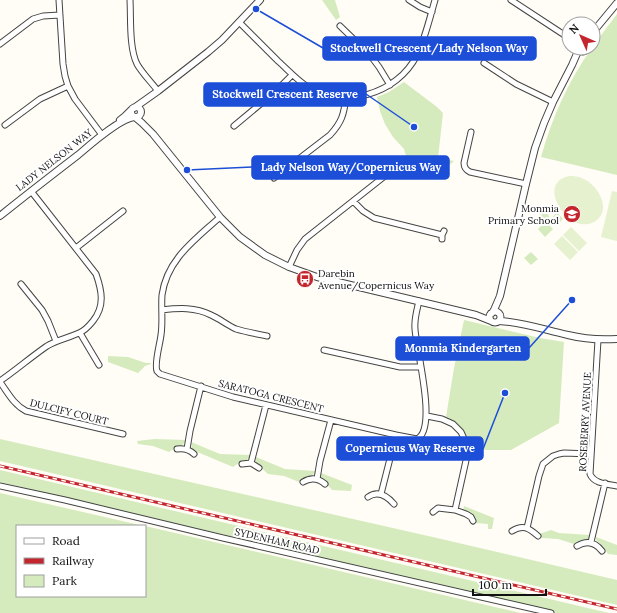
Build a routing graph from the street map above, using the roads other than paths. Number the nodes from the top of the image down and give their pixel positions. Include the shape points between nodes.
1 (60, 0) edge
2 (130, 0) edge
3 (260, 0) edge
4 (409, 0) edge
5 (435, 0) edge
6 (510, 0) edge
7 (617, 3) edge
8 (432, 12) junction
9 (60, 15) junction
10 (239, 22) junction
11 (601, 23) edge
12 (340, 26) dead end
13 (561, 33) edge
14 (0, 44) edge
15 (578, 56) edge
16 (484, 62) dead end
17 (292, 75) junction
18 (390, 85) junction
19 (68, 86) junction
20 (158, 91) junction
21 (152, 96) junction
22 (346, 97) junction
23 (553, 102) junction
24 (133, 109) junction
25 (141, 112) junction
26 (135, 117) junction
27 (5, 125) dead end
28 (234, 126) dead end
29 (471, 132) dead end
30 (153, 134) junction
31 (102, 135) junction
32 (405, 160) dead end
33 (274, 178) dead end
34 (526, 184) junction
35 (31, 191) junction
36 (353, 201) junction
37 (123, 211) dead end
38 (0, 215) edge
39 (220, 217) junction
40 (443, 235) dead end
41 (76, 248) junction
42 (289, 267) junction
43 (21, 284) dead end
44 (500, 296) junction
45 (419, 301) junction
46 (162, 310) junction
47 (492, 313) junction
48 (476, 315) junction
49 (500, 317) junction
50 (491, 321) junction
51 (80, 333) junction
52 (267, 336) dead end
53 (598, 340) junction
54 (617, 340) edge
55 (56, 341) junction
56 (324, 350) dead end
57 (99, 365) dead end
58 (421, 367) junction
59 (0, 382) edge
60 (201, 386) junction
61 (266, 405) junction
62 (426, 416) junction
63 (331, 420) junction
64 (124, 435) dead end
65 (396, 435) junction
66 (177, 449) dead end
67 (187, 449) junction
68 (194, 454) dead end
69 (591, 454) junction
70 (251, 462) junction
71 (242, 464) dead end
72 (259, 468) dead end
73 (317, 479) junction
74 (303, 482) dead end
75 (605, 483) junction
76 (324, 484) dead end
77 (0, 486) edge
78 (617, 486) edge
79 (381, 494) junction
80 (368, 497) dead end
81 (394, 504) dead end
82 (455, 510) junction
83 (433, 512) dead end
84 (473, 521) dead end
85 (527, 528) junction
86 (512, 531) dead end
87 (538, 536) dead end
88 (591, 542) junction
89 (577, 546) dead end
90 (602, 551) dead end
91 (551, 613) edge

1 - 9 street
2 - 20 street via 132,46 137,65
3 - 10 street, LADY NELSON WAY
4 - 8 street
5 - 8 street
6 - 13 street
7 - 11 street
8 - 18 street via 417,55 405,73
9 - 14 street via 33,19
9 - 19 street via 63,64
10 - 17 street
10 - 20 street, LADY NELSON WAY via 211,49
12 - 18 street via 370,55
15 - 23 street
16 - 23 street via 516,84
17 - 22 street via 317,92
17 - 28 street
18 - 22 street via 374,93
19 - 27 street via 40,100
19 - 31 street
20 - 21 street, LADY NELSON WAY
21 - 24 street, LADY NELSON WAY
21 - 25 street, LADY NELSON WAY
22 - 33 street via 341,120 330,135
23 - 34 street via 537,142
24 - 25 street via 139,108
24 - 26 street via 131,115
24 - 31 street, LADY NELSON WAY
25 - 26 street via 139,117
25 - 30 street
26 - 30 street
26 - 31 street, LADY NELSON WAY
29 - 34 street via 464,163 466,169
30 - 39 street
31 - 35 street, LADY NELSON WAY
32 - 36 street
34 - 44 street
35 - 38 street, LADY NELSON WAY
35 - 41 street
36 - 40 street via 362,211 374,218
36 - 42 street via 305,239
37 - 41 street
39 - 42 street via 247,243
39 - 46 street, SARATOGA CRESCENT via 186,247 175,261 166,279
41 - 51 street via 96,274 102,301 98,315
42 - 45 street via 326,280
43 - 55 street via 42,310
44 - 47 street
44 - 49 street
45 - 48 street
45 - 58 street, SARATOGA CRESCENT via 415,328
46 - 52 street via 182,308 202,311 237,329
46 - 60 street, SARATOGA CRESCENT via 162,330 155,366 157,371
47 - 48 street
47 - 49 street via 497,312
47 - 50 street via 489,318
48 - 50 street
49 - 50 street via 496,323
49 - 53 street via 515,323
51 - 55 street
51 - 57 street
53 - 54 street
53 - 69 street, ROSEBERRY AVENUE
55 - 59 street
56 - 58 street via 400,367
58 - 62 street, SARATOGA CRESCENT
59 - 64 street, DULCIFY COURT via 14,402 26,411
60 - 61 street, SARATOGA CRESCENT
60 - 67 street
61 - 63 street, SARATOGA CRESCENT
61 - 70 street
62 - 65 street, SARATOGA CRESCENT via 424,432 420,438
62 - 82 street via 453,424 461,432 466,443 467,456
63 - 65 street, SARATOGA CRESCENT
63 - 73 street
65 - 79 street
66 - 67 street
67 - 68 street
69 - 75 street, ROSEBERRY AVENUE via 591,477
69 - 85 street via 559,454 543,464
70 - 71 street
70 - 72 street
73 - 74 street
73 - 76 street
75 - 78 street, ROSEBERRY AVENUE
75 - 88 street
77 - 91 street, SYDENHAM ROAD
79 - 80 street
79 - 81 street
82 - 83 street via 438,508
82 - 84 street via 469,515
85 - 86 street
85 - 87 street
88 - 89 street
88 - 90 street

